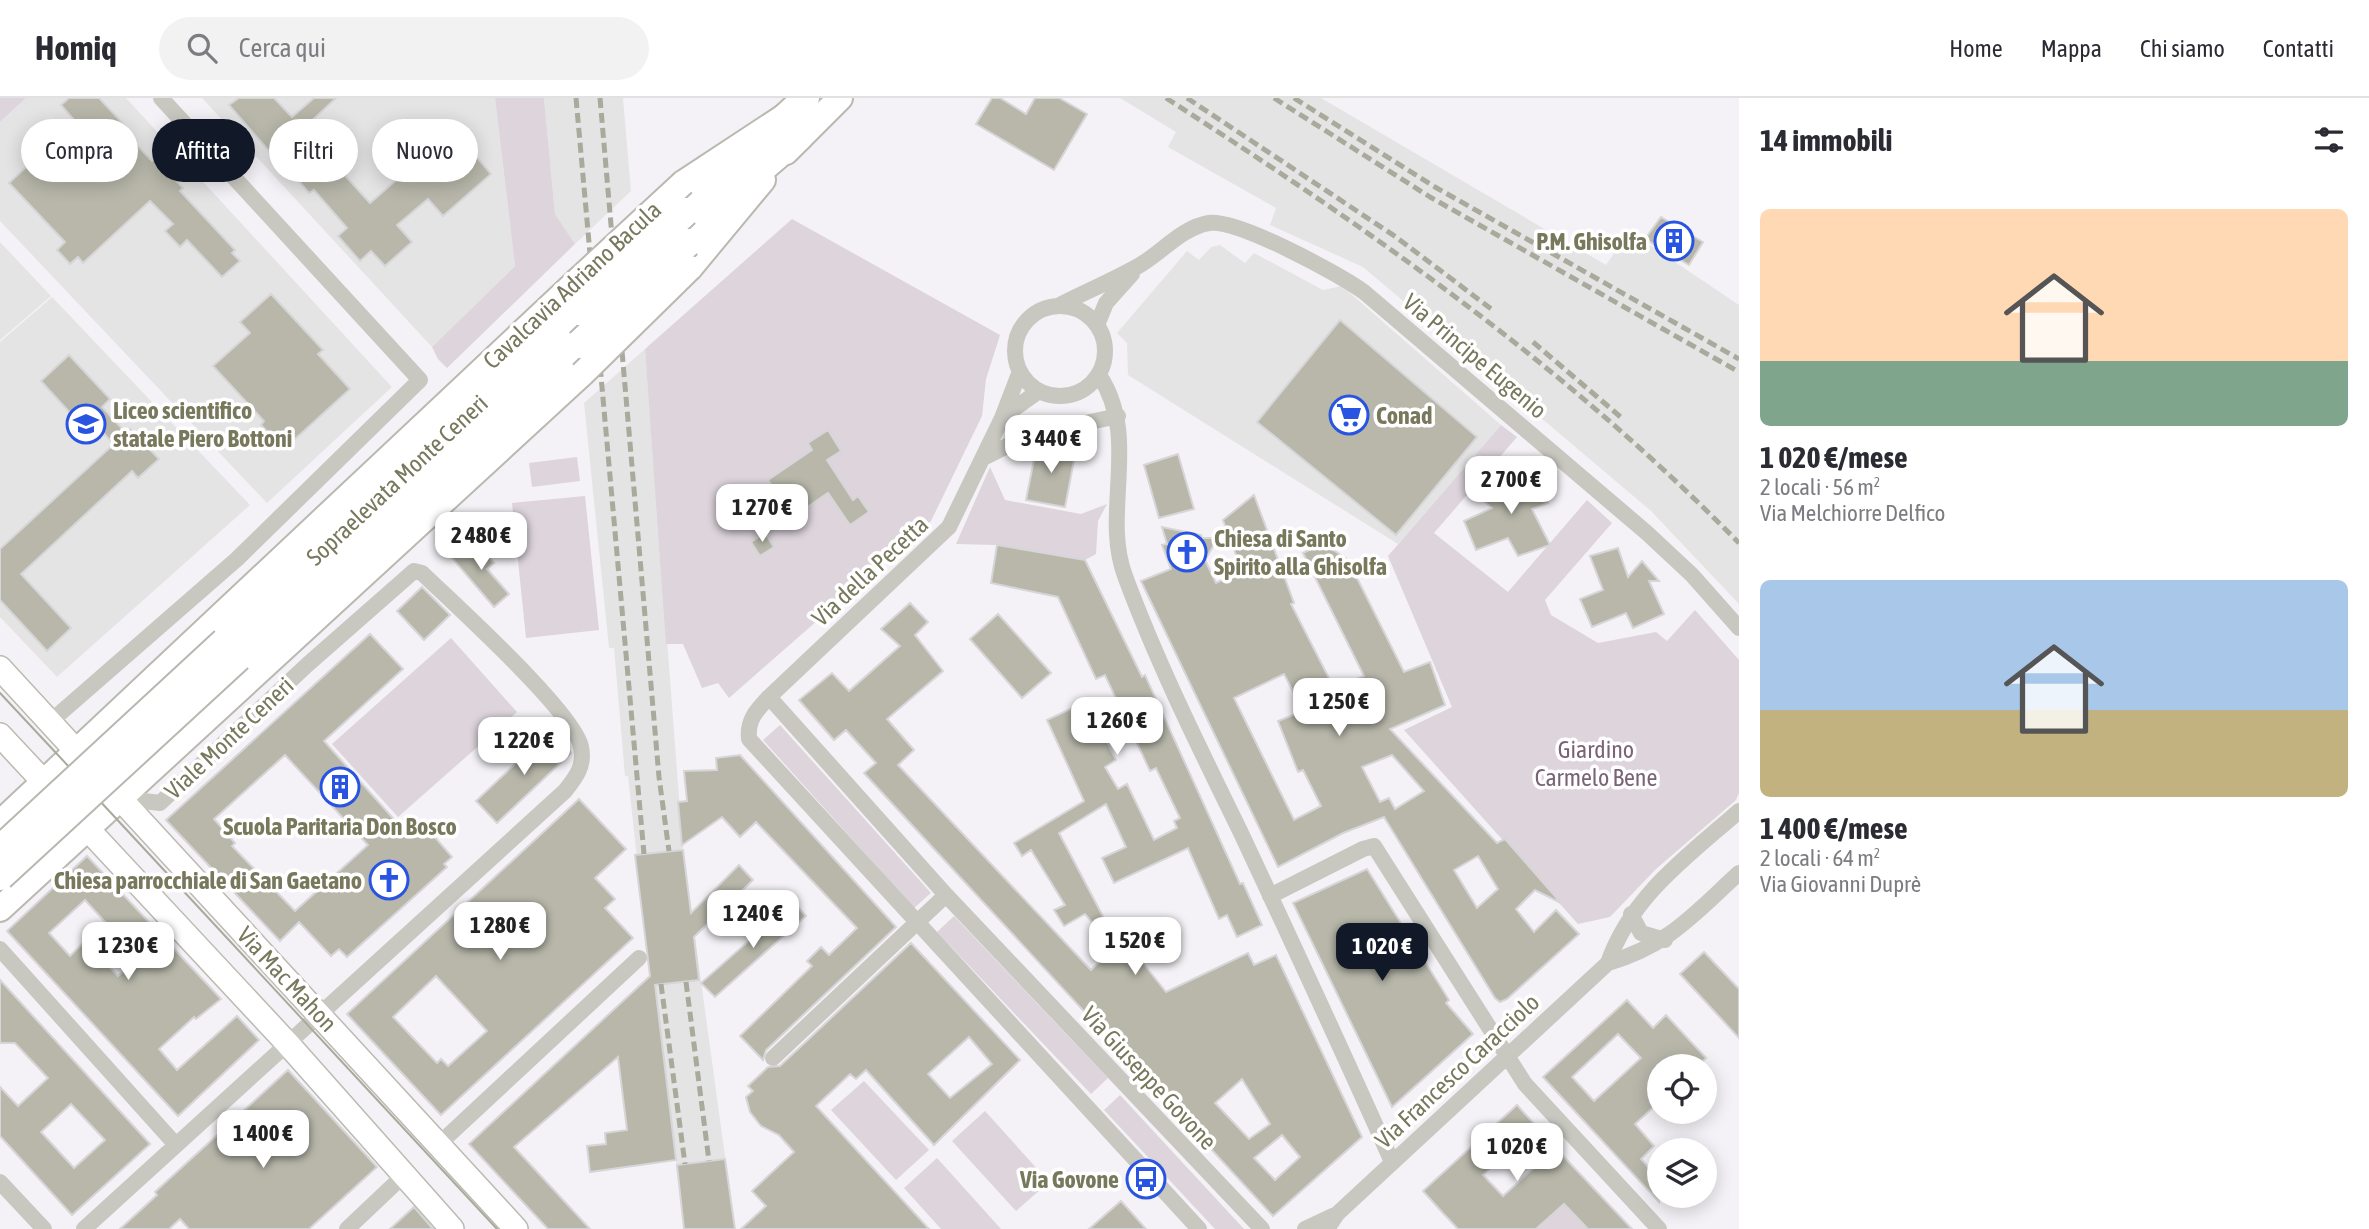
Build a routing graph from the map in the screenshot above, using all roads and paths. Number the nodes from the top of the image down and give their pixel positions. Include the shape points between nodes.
1 (161, 98) edge
2 (840, 98) edge
3 (800, 115) edge
4 (688, 256) junction
5 (1141, 265) junction
6 (1058, 306) junction
7 (1097, 325) junction
8 (1020, 371) junction
9 (1099, 375) junction
10 (1039, 391) junction
11 (1118, 416) junction
12 (1002, 418) junction
13 (493, 421) joint
14 (984, 458) junction
15 (1739, 628) edge
16 (232, 649) junction
17 (0, 668) edge
18 (769, 697) junction
19 (50, 722) junction
20 (0, 735) edge
21 (76, 751) junction
22 (44, 782) junction
23 (120, 798) junction
24 (1739, 811) edge
25 (0, 823) edge
26 (0, 828) edge
27 (87, 828) junction
28 (0, 850) edge
29 (1739, 873) edge
30 (37, 874) junction
31 (0, 876) edge
32 (946, 895) junction
33 (1270, 896) junction
34 (0, 909) edge
35 (1631, 914) junction
36 (917, 925) junction
37 (1665, 940) junction
38 (0, 948) edge
39 (639, 958) dead end
40 (1608, 963) junction
41 (319, 1014) junction
42 (288, 1043) junction
43 (1507, 1055) junction
44 (773, 1058) dead end
45 (176, 1145) junction
46 (438, 1145) junction
47 (1392, 1161) junction
48 (403, 1177) junction
49 (0, 1182) edge
50 (1337, 1214) junction
51 (44, 1229) edge
52 (84, 1229) edge
53 (347, 1229) edge
54 (452, 1229) edge
55 (516, 1229) edge
56 (1199, 1229) edge
57 (1262, 1229) edge
58 (1305, 1229) edge
59 (1327, 1229) edge
60 (1659, 1229) edge

1 - 19 street via 420,380 237,559
2 - 3 main road, Cavalcavia Adriano Bacula
3 - 4 highway, Cavalcavia Adriano Bacula
3 - 16 highway, Sopraelevata Monte Ceneri, bridge via 685,212 579,311
3 - 21 main road, Cavalcavia Adriano Bacula, bridge via 682,183
4 - 13 highway, Cavalcavia Adriano Bacula, bridge
4 - 23 main road, Cavalcavia Adriano Bacula, bridge via 582,374
5 - 6 street, Via Principe Eugenio
5 - 7 street, Via Principe Eugenio via 1106,303
5 - 15 street, Via Principe Eugenio via 1194,228 1222,223 1345,279 1647,533
6 - 7 street via 1080,310
6 - 8 street, Via della Pecetta via 1037,312 1021,328 1015,349
7 - 9 street via 1106,351
8 - 10 street
8 - 12 street, Via della Pecetta
9 - 10 street via 1072,394 1055,396
9 - 11 street
10 - 12 street, Via della Pecetta
11 - 14 street via 1029,435
11 - 33 street via 1119,549 1124,574 1166,676
12 - 14 street, Via della Pecetta
13 - 16 highway, Sopraelevata Monte Ceneri
14 - 18 street, Via della Pecetta via 939,539
16 - 28 highway, Sopraelevata Monte Ceneri, bridge
16 - 31 highway, Sopraelevata Monte Ceneri, bridge
17 - 19 main road, Via Mac Mahon
18 - 32 street, Via Giuseppe Govone
18 - 36 street, Via della Pecetta via 753,715 749,739
19 - 21 main road, Via Mac Mahon
20 - 22 main road, Via Mac Mahon
21 - 22 main road
21 - 23 main road, Via Mac Mahon
22 - 25 main road
22 - 27 main road, Via Mac Mahon
23 - 27 main road
23 - 41 main road, Via Mac Mahon
23 - 41 street, Viale Monte Ceneri via 160,803 414,571 422,573 563,715 581,746 582,761 565,790
24 - 35 street, Via Francesco Caracciolo via 1664,877
26 - 30 main road via 19,830 34,841 40,853
27 - 30 main road
27 - 42 main road, Via Mac Mahon
29 - 37 street, Via Francesco Caracciolo
30 - 34 main road
32 - 36 street
32 - 57 street, Via Giuseppe Govone
33 - 43 street via 1374,846
33 - 47 street
35 - 37 street via 1641,933
35 - 40 street, Via Francesco Caracciolo
36 - 44 street
36 - 56 street
37 - 40 street, Via Francesco Caracciolo
38 - 45 street
39 - 46 street
40 - 43 street, Via Francesco Caracciolo
41 - 42 street
41 - 46 main road, Via Mac Mahon
42 - 45 street
42 - 48 main road, Via Mac Mahon
43 - 47 street, Via Francesco Caracciolo
43 - 60 street via 1525,1084
45 - 52 street
46 - 55 main road, Via Mac Mahon
47 - 50 street, Via Francesco Caracciolo
48 - 53 street
48 - 54 main road, Via Mac Mahon
49 - 51 street
50 - 58 street, Via Francesco Caracciolo
50 - 59 street, Via Francesco Caracciolo

